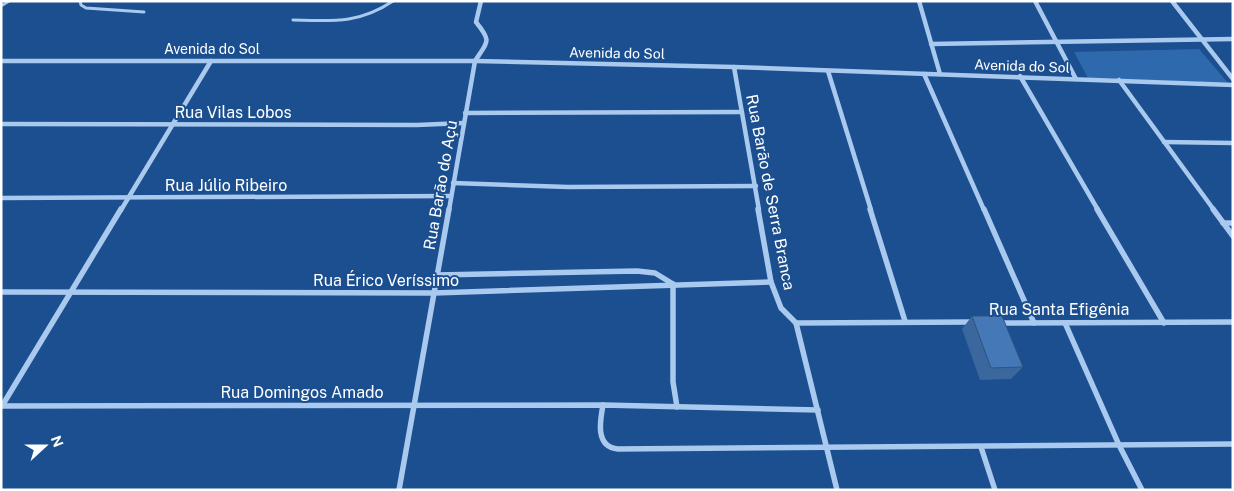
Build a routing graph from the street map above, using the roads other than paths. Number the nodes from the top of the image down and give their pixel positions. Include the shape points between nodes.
1 (9, 1) edge
2 (80, 1) edge
3 (393, 1) edge
4 (481, 1) edge
5 (919, 1) edge
6 (1035, 1) edge
7 (1172, 1) edge
8 (1, 6) edge
9 (144, 12) dead end
10 (293, 20) dead end
11 (1233, 39) edge
12 (1203, 40) junction
13 (1056, 43) junction
14 (932, 44) junction
15 (211, 60) junction
16 (1, 61) edge
17 (474, 61) junction
18 (734, 67) junction
19 (828, 71) junction
20 (924, 74) junction
21 (940, 74) junction
22 (1020, 76) junction
23 (1076, 78) junction
24 (1233, 79) edge
25 (1119, 80) junction
26 (1233, 85) edge
27 (742, 112) junction
28 (465, 113) junction
29 (464, 123) junction
30 (1, 124) edge
31 (172, 124) junction
32 (1164, 142) junction
33 (1233, 143) edge
34 (453, 183) junction
35 (756, 186) junction
36 (451, 196) junction
37 (1, 198) edge
38 (127, 199) junction
39 (1223, 223) junction
40 (1233, 223) edge
41 (1233, 236) edge
42 (438, 275) junction
43 (772, 282) junction
44 (673, 284) junction
45 (1, 292) edge
46 (70, 293) junction
47 (434, 293) junction
48 (905, 321) junction
49 (984, 322) edge
50 (1233, 322) edge
51 (796, 323) junction
52 (994, 323) edge
53 (1034, 323) junction
54 (1065, 323) junction
55 (1164, 323) junction
56 (603, 405) junction
57 (2, 406) edge
58 (415, 406) junction
59 (677, 407) junction
60 (818, 410) junction
61 (1233, 444) edge
62 (1119, 445) junction
63 (827, 446) junction
64 (981, 447) junction
65 (399, 490) edge
66 (837, 490) edge
67 (995, 490) edge
68 (1142, 490) edge

1 - 8 lane
2 - 9 lane via 80,5 86,8
3 - 10 lane via 360,19 339,22
4 - 17 street via 476,22 487,42
5 - 14 street
6 - 13 street
7 - 12 street
11 - 12 street
12 - 13 street
12 - 24 street
13 - 14 street
13 - 23 street
14 - 21 street
15 - 16 street, Avenida do Sol
15 - 17 street, Avenida do Sol
15 - 31 street
17 - 18 street, Avenida do Sol
17 - 28 street, Rua Barão do Açu
18 - 19 street, Avenida do Sol
18 - 27 street, Rua Barão de Serra Branca
19 - 20 street, Avenida do Sol
19 - 48 street
20 - 21 street, Avenida do Sol
20 - 53 street
21 - 22 street, Avenida do Sol
22 - 23 street, Avenida do Sol
22 - 55 street
23 - 25 street, Avenida do Sol
25 - 26 street, Avenida do Sol
25 - 32 street
27 - 28 street
27 - 35 street, Rua Barão de Serra Branca
28 - 29 street, Rua Barão do Açu
29 - 31 street, Rua Vilas Lobos
29 - 34 street, Rua Barão do Açu
30 - 31 street, Rua Vilas Lobos
31 - 38 street
32 - 33 street
32 - 39 street
34 - 35 street
34 - 36 street, Rua Barão do Açu
35 - 43 street, Rua Barão de Serra Branca
36 - 38 street, Rua Júlio Ribeiro
36 - 42 street, Rua Barão do Açu
37 - 38 street, Rua Júlio Ribeiro
38 - 46 street
39 - 40 street
39 - 41 street
42 - 44 street via 637,271 655,273
42 - 47 street, Rua Barão do Açu
43 - 44 street, Rua Érico Veríssimo
43 - 51 street, Rua Barão de Serra Branca via 781,308
44 - 47 street, Rua Érico Veríssimo
44 - 59 street via 673,382
45 - 46 street, Rua Érico Veríssimo
46 - 47 street, Rua Érico Veríssimo
46 - 57 street
47 - 58 street, Rua Barão do Açu
48 - 49 street, Rua Santa Efigênia
48 - 51 street, Rua Santa Efigênia
50 - 55 street, Rua Santa Efigênia
51 - 60 street, Rua Barão de Serra Branca
52 - 53 street, Rua Santa Efigênia
53 - 54 street, Rua Santa Efigênia
54 - 55 street, Rua Santa Efigênia
54 - 62 street
56 - 58 street, Rua Domingos Amado
56 - 59 street, Rua Domingos Amado
56 - 63 street via 600,430 612,448
57 - 58 street, Rua Domingos Amado
58 - 65 street, Rua Barão do Açu
59 - 60 street, Rua Domingos Amado
60 - 63 street, Rua Barão de Serra Branca
61 - 62 street
62 - 64 street
62 - 68 street
63 - 64 street
63 - 66 street, Rua Barão de Serra Branca
64 - 67 street

